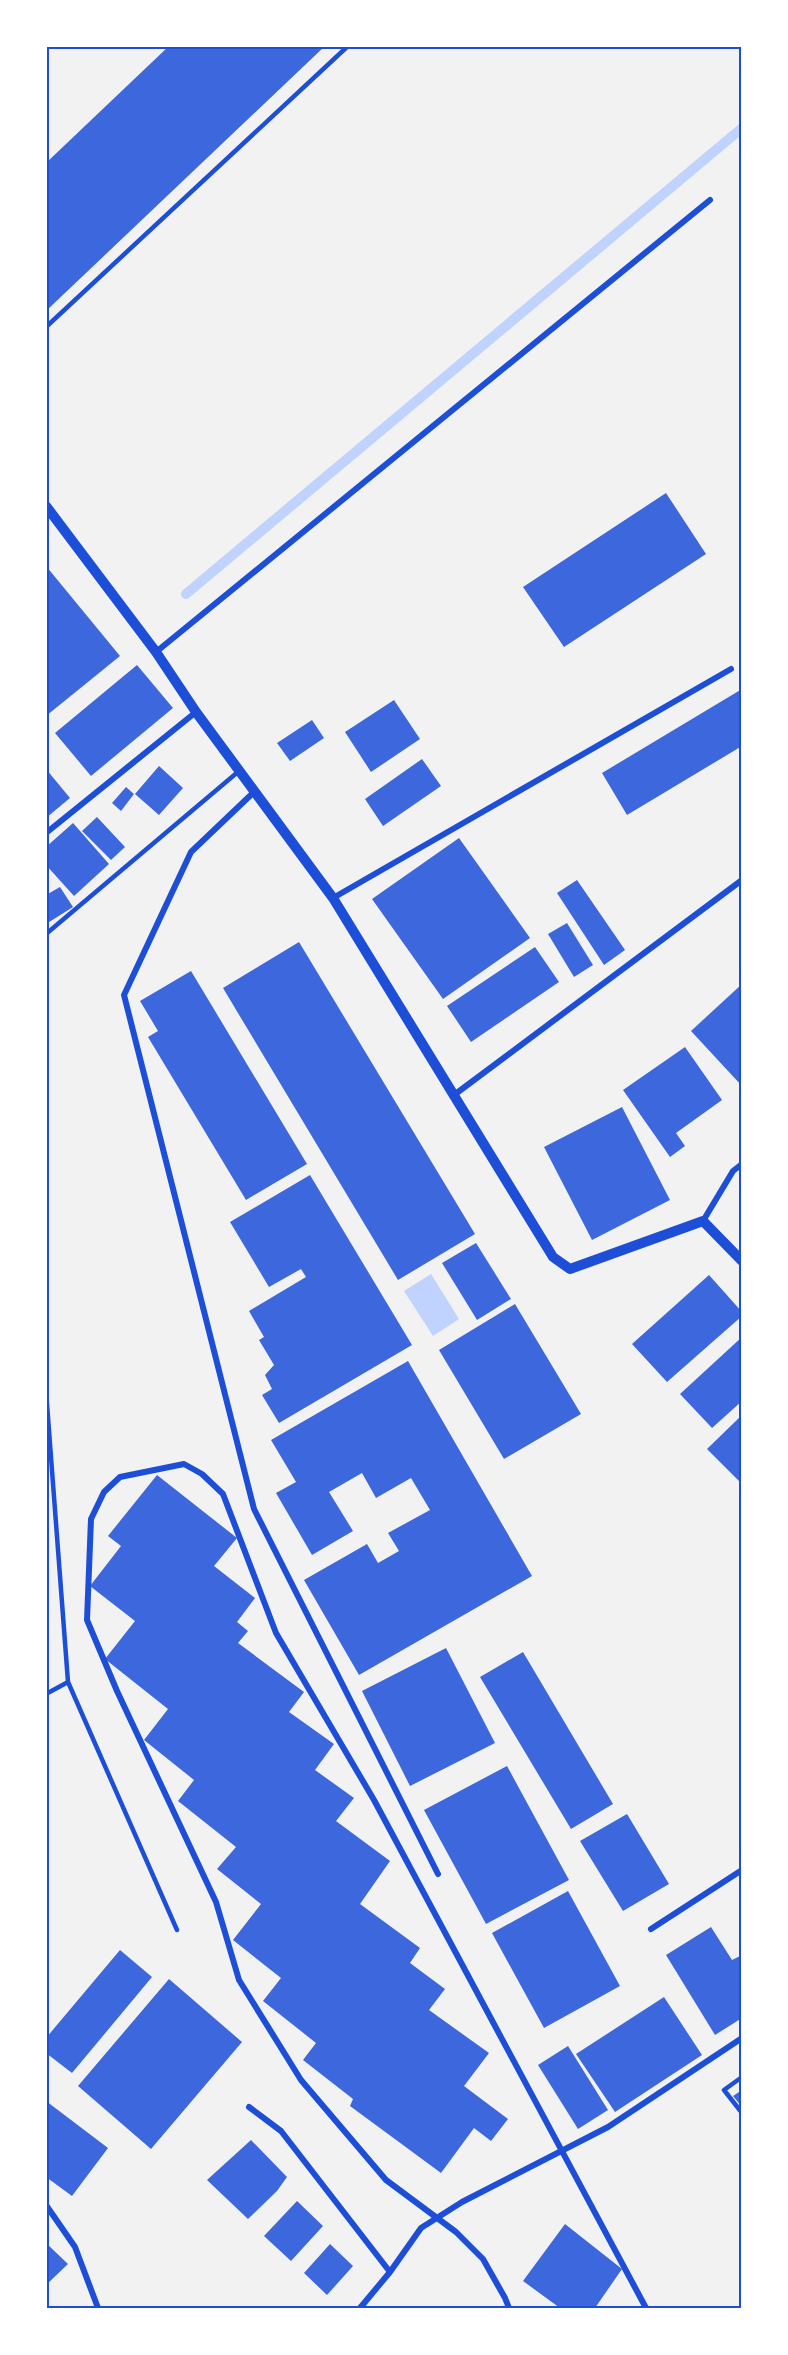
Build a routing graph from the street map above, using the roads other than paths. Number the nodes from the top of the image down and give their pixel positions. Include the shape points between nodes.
1 (348, 46) edge
2 (710, 200) dead end
3 (46, 327) edge
4 (46, 506) edge
5 (156, 652) junction
6 (731, 669) dead end
7 (196, 712) junction
8 (239, 771) junction
9 (254, 792) junction
10 (46, 833) edge
11 (741, 880) edge
12 (333, 897) junction
13 (46, 934) edge
14 (454, 1095) junction
15 (741, 1164) edge
16 (703, 1221) junction
17 (741, 1261) edge
18 (46, 1391) edge
19 (68, 1682) junction
20 (46, 1694) edge
21 (741, 1870) edge
22 (438, 1874) dead end
23 (651, 1929) dead end
24 (177, 1930) dead end
25 (741, 2038) edge
26 (741, 2077) edge
27 (249, 2108) dead end
28 (741, 2113) edge
29 (561, 2151) junction
30 (46, 2205) edge
31 (437, 2218) junction
32 (390, 2272) junction
33 (96, 2308) edge
34 (360, 2308) edge
35 (509, 2308) edge
36 (646, 2308) edge

1 - 3 lane
2 - 5 street
4 - 5 street
5 - 7 street
6 - 12 street
7 - 8 street
7 - 10 street
8 - 9 street
8 - 13 lane
9 - 12 street
9 - 22 street via 191,852 124,995 254,1509
11 - 14 street
12 - 14 street
14 - 16 street via 553,1257 570,1269
15 - 16 street
16 - 17 street
18 - 19 lane
19 - 20 lane
19 - 24 lane
21 - 23 street
25 - 29 street via 608,2127
26 - 28 lane via 724,2090
27 - 32 street via 281,2131
29 - 31 street
29 - 31 street via 374,1800 276,1633 224,1494 184,1464 120,1477 104,1492 91,1519 87,1620 216,1902 239,1980 301,2080 386,2180
29 - 36 street
30 - 33 street via 75,2247
31 - 32 street via 421,2228
31 - 35 street via 483,2259
32 - 34 street

